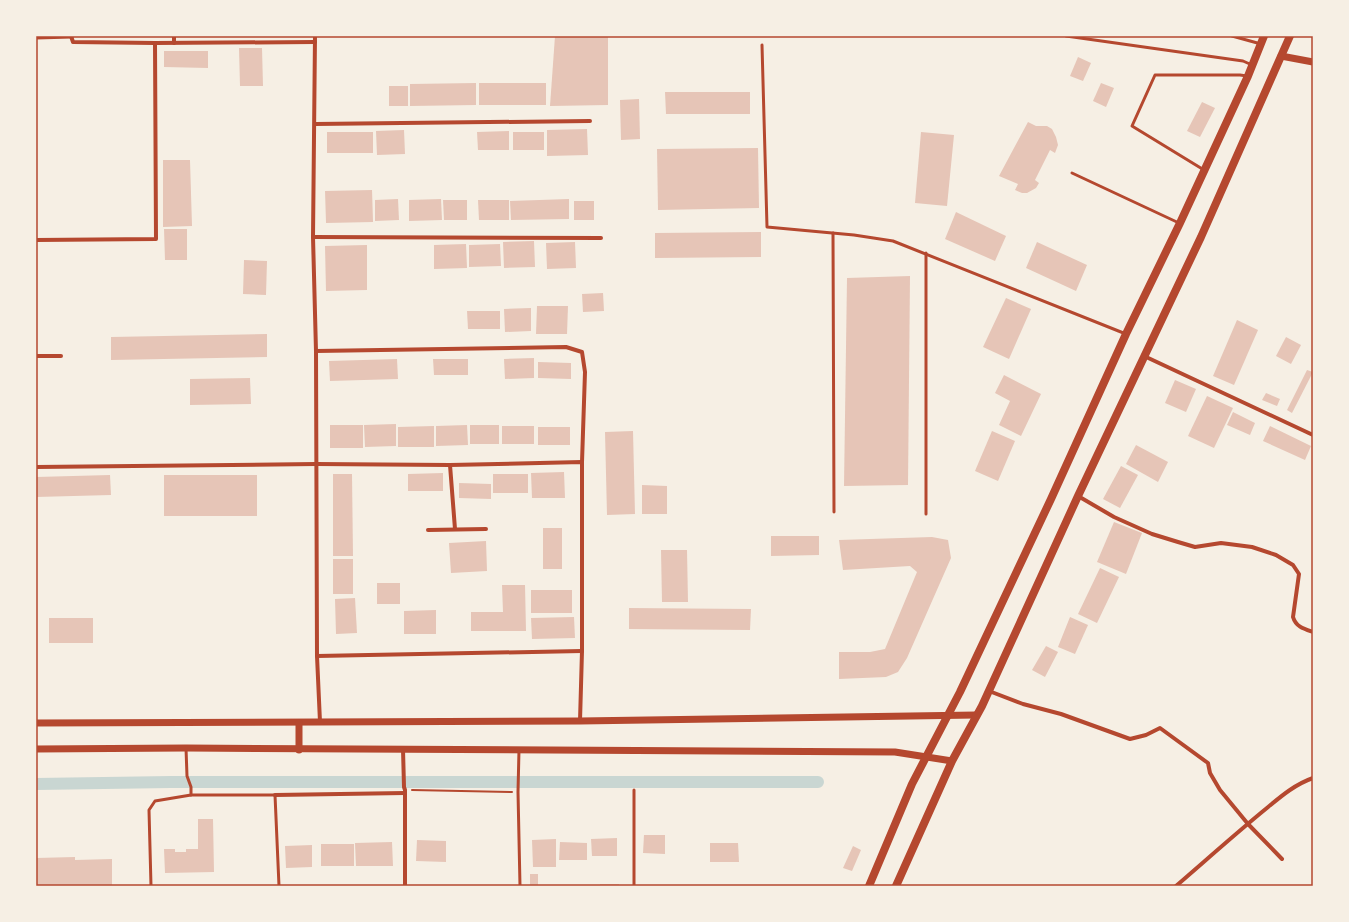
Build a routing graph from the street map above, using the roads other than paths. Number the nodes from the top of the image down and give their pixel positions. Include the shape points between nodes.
1 (72, 36) edge
2 (174, 36) edge
3 (315, 36) edge
4 (1066, 36) edge
5 (1232, 36) edge
6 (1264, 36) edge
7 (1290, 36) edge
8 (36, 38) edge
9 (315, 42) junction
10 (155, 43) junction
11 (174, 43) junction
12 (1261, 44) junction
13 (762, 45) dead end
14 (1281, 56) junction
15 (1313, 62) edge
16 (1252, 65) junction
17 (1248, 76) junction
18 (590, 121) dead end
19 (315, 124) junction
20 (1204, 170) junction
21 (1072, 173) dead end
22 (1180, 223) junction
23 (833, 233) junction
24 (313, 237) junction
25 (601, 238) dead end
26 (36, 240) edge
27 (926, 253) junction
28 (1126, 334) junction
29 (316, 351) junction
30 (36, 356) edge
31 (61, 356) dead end
32 (1144, 356) junction
33 (1313, 435) edge
34 (582, 462) junction
35 (316, 464) junction
36 (450, 465) junction
37 (36, 467) edge
38 (1078, 496) junction
39 (834, 512) dead end
40 (926, 514) dead end
41 (454, 529) junction
42 (486, 529) dead end
43 (428, 530) dead end
44 (1313, 632) edge
45 (582, 651) junction
46 (318, 656) junction
47 (988, 691) junction
48 (948, 715) junction
49 (976, 715) junction
50 (580, 721) junction
51 (36, 723) edge
52 (299, 723) junction
53 (320, 723) junction
54 (186, 748) junction
55 (36, 749) edge
56 (403, 749) junction
57 (299, 750) junction
58 (519, 750) junction
59 (926, 758) junction
60 (952, 761) junction
61 (1313, 778) edge
62 (405, 790) junction
63 (634, 790) dead end
64 (191, 794) junction
65 (275, 795) junction
66 (1248, 824) junction
67 (1282, 859) dead end
68 (151, 886) edge
69 (279, 886) edge
70 (405, 886) edge
71 (520, 886) edge
72 (634, 886) edge
73 (869, 886) edge
74 (896, 886) edge
75 (1176, 886) edge

1 - 8 lane
1 - 10 street via 73,42
2 - 11 street
3 - 9 street
4 - 16 lane via 1243,61
5 - 12 lane
6 - 12 main road
7 - 14 main road
9 - 11 street
9 - 19 street
10 - 11 street
10 - 26 street via 156,239
12 - 16 main road
13 - 23 lane via 767,227
14 - 15 street
14 - 32 main road via 1201,236
16 - 17 main road
17 - 20 main road
17 - 20 lane via 1155,75 1132,126
18 - 19 street
19 - 24 street
20 - 22 main road
21 - 22 lane
22 - 28 main road
23 - 27 lane via 893,241
23 - 39 lane
24 - 25 street
24 - 29 street
27 - 28 lane
27 - 40 lane
28 - 48 main road
29 - 34 street via 566,347 582,352 585,372
29 - 35 street
30 - 31 street
32 - 33 street
32 - 38 main road
34 - 36 street
34 - 45 street
35 - 36 street
35 - 37 street
35 - 46 street
36 - 41 street
38 - 44 street via 1152,534 1194,547 1220,543 1252,547 1293,565 1299,574 1294,622 1299,627
38 - 47 main road
41 - 42 street
41 - 43 street
45 - 46 street
45 - 50 street
46 - 53 street
47 - 49 main road
47 - 66 street via 1130,739 1160,728 1208,763 1210,773 1217,784
48 - 49 street
48 - 50 street
48 - 59 main road
49 - 60 main road
50 - 53 street
51 - 52 street
52 - 53 street
52 - 57 street
54 - 55 street
54 - 57 street
54 - 64 lane via 187,776
56 - 57 street
56 - 58 street
56 - 62 street
58 - 59 street via 895,752
58 - 71 lane
59 - 60 street
59 - 73 main road via 912,784
60 - 74 main road
61 - 66 street via 1290,790
62 - 65 street
62 - 70 street
63 - 72 lane
64 - 65 lane
64 - 68 lane via 154,801 149,810
65 - 69 lane
66 - 67 street
66 - 75 street

